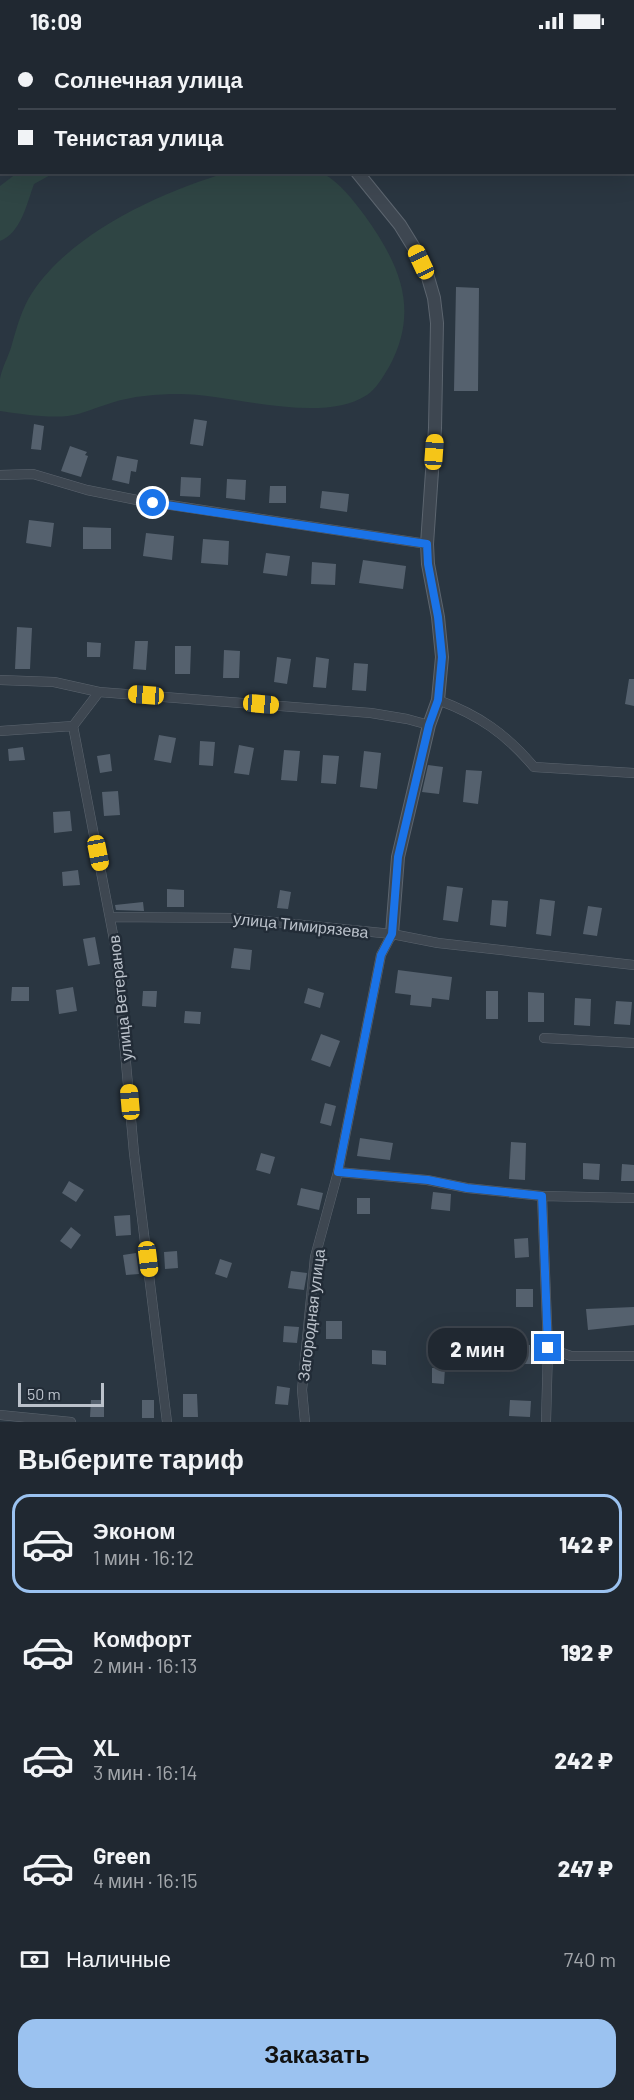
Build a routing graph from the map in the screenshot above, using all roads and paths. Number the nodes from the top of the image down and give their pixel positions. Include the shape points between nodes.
1 (359, 174) edge
2 (0, 475) edge
3 (427, 544) junction
4 (0, 680) edge
5 (99, 692) junction
6 (438, 700) junction
7 (429, 725) junction
8 (73, 726) junction
9 (0, 731) edge
10 (634, 773) edge
11 (111, 917) junction
12 (392, 934) junction
13 (634, 965) edge
14 (544, 1038) dead end
15 (634, 1043) edge
16 (338, 1172) junction
17 (542, 1196) junction
18 (634, 1198) edge
19 (548, 1348) junction
20 (634, 1356) edge
21 (0, 1415) edge
22 (70, 1422) edge
23 (167, 1422) edge
24 (305, 1422) edge
25 (546, 1422) edge

1 - 3 street, Загородная улица via 400,225 427,273 434,298 435,428
2 - 3 street via 33,474 137,500
3 - 6 street, Загородная улица via 441,646
4 - 5 street via 54,682
5 - 7 street via 371,713
5 - 8 street
6 - 7 street, Загородная улица
6 - 10 street via 495,728 534,767
7 - 12 street, Загородная улица via 398,857
8 - 9 street
8 - 11 street, улица Ветеранов
11 - 12 street, улица Тимирязева via 233,918
11 - 23 street, улица Ветеранов via 134,1153
12 - 13 street, улица Тимирязева via 438,943
12 - 16 street, Загородная улица via 381,955
14 - 15 street
16 - 17 street
16 - 24 street, Загородная улица via 315,1257 302,1390
17 - 18 street
17 - 19 street
19 - 20 street via 571,1356
19 - 25 street
21 - 22 street

